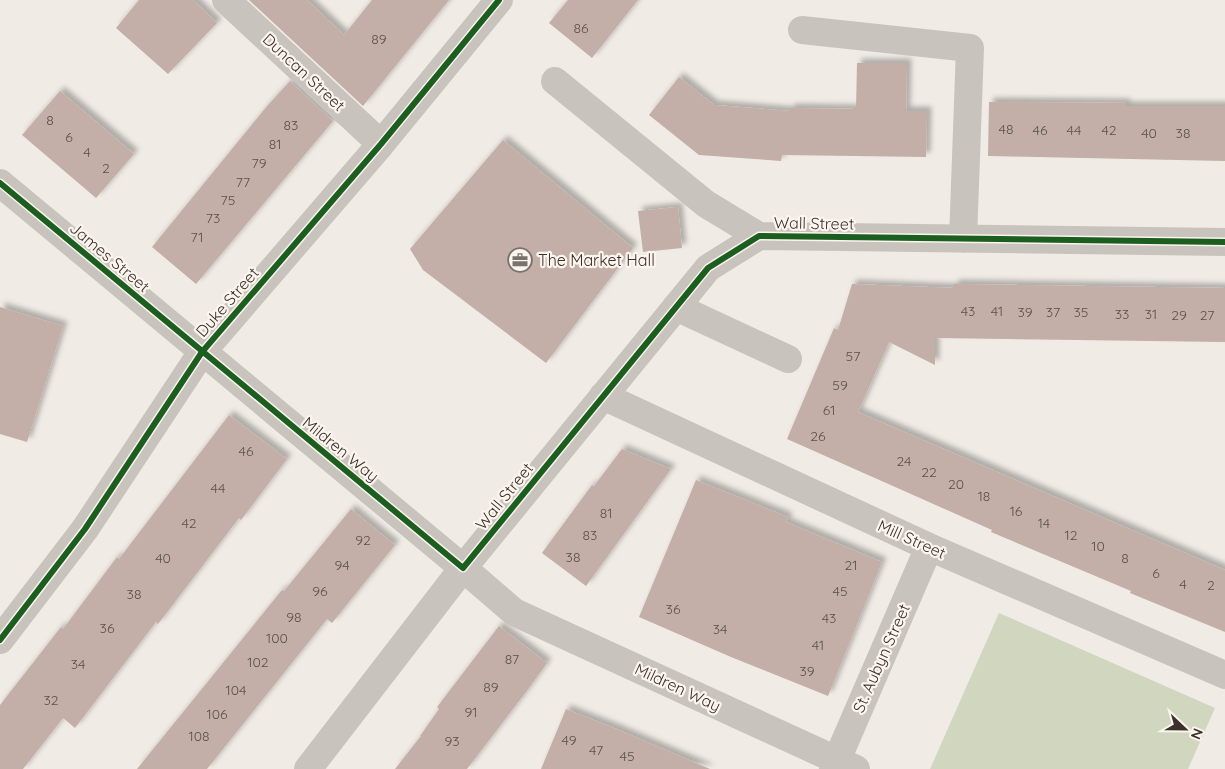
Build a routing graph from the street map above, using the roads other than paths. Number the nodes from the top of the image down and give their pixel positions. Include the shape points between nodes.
1 (499, 0) edge
2 (231, 1) edge
3 (802, 30) dead end
4 (555, 81) dead end
5 (381, 144) junction
6 (0, 183) edge
7 (759, 236) junction
8 (963, 239) junction
9 (1225, 242) edge
10 (676, 307) junction
11 (202, 352) junction
12 (788, 360) dead end
13 (603, 396) junction
14 (929, 547) junction
15 (463, 568) junction
16 (0, 640) edge
17 (1225, 675) edge
18 (842, 766) edge
19 (308, 769) edge

1 - 5 street, Duke Street
2 - 5 street, Duncan Street
3 - 8 street via 970,48
4 - 7 street via 706,204
5 - 11 street, Duke Street
6 - 11 street, James Street
7 - 8 street, Wall Street
7 - 10 street, Wall Street via 708,268
8 - 9 street, Wall Street
10 - 12 street
10 - 13 street, Wall Street
11 - 15 street, Mildren Way
11 - 16 street, Duke Street via 85,529
13 - 14 street, Mill Street
13 - 15 street, Wall Street
14 - 17 street, Mill Street
14 - 18 street, St. Aubyn Street
15 - 18 street, Mildren Way via 514,612
15 - 19 street, Wall Street

